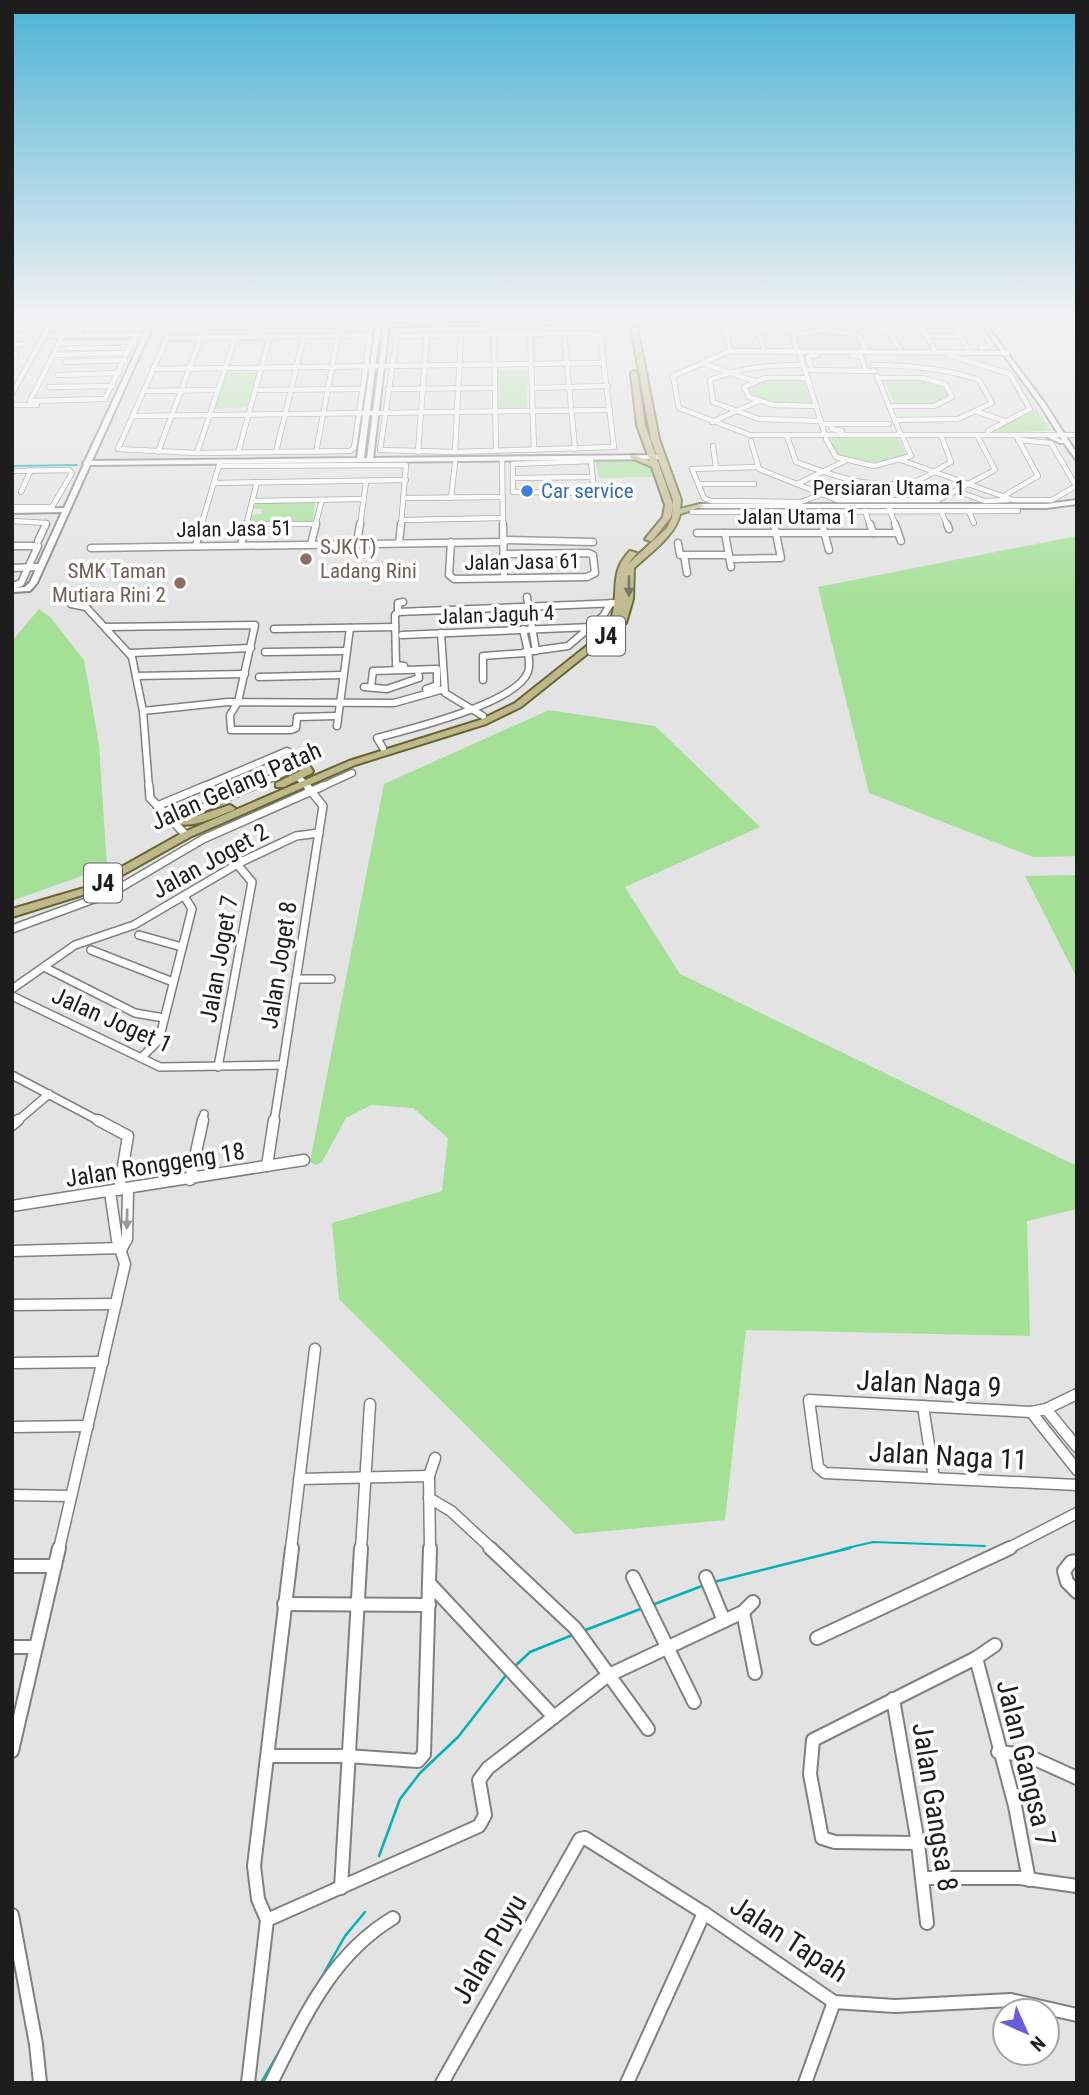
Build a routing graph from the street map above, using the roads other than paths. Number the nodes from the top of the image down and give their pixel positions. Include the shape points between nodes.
1 (107, 419) edge
2 (132, 419) edge
3 (170, 419) edge
4 (207, 419) edge
5 (247, 419) edge
6 (284, 419) edge
7 (321, 419) edge
8 (357, 419) edge
9 (365, 419) edge
10 (375, 419) edge
11 (386, 419) edge
12 (420, 419) edge
13 (457, 419) edge
14 (495, 419) edge
15 (534, 419) edge
16 (572, 419) edge
17 (611, 419) edge
18 (641, 419) edge
19 (651, 419) edge
20 (705, 419) edge
21 (719, 419) edge
22 (759, 419) edge
23 (820, 419) edge
24 (895, 419) edge
25 (958, 419) edge
26 (996, 419) edge
27 (1011, 419) edge
28 (1051, 419) edge
29 (712, 422) junction
30 (821, 422) junction
31 (896, 422) junction
32 (1005, 422) junction
33 (988, 433) junction
34 (941, 435) junction
35 (977, 435) junction
36 (1063, 435) edge
37 (788, 436) junction
38 (826, 437) junction
39 (902, 437) junction
40 (1017, 437) junction
41 (751, 441) dead end
42 (648, 445) junction
43 (713, 446) dead end
44 (575, 449) junction
45 (534, 450) junction
46 (496, 451) junction
47 (158, 452) junction
48 (276, 452) junction
49 (316, 452) junction
50 (418, 452) junction
51 (455, 452) junction
52 (197, 453) junction
53 (238, 453) junction
54 (633, 457) junction
55 (502, 459) junction
56 (1077, 459) edge
57 (370, 460) junction
58 (591, 460) junction
59 (657, 460) junction
60 (901, 460) junction
61 (359, 461) junction
62 (845, 461) junction
63 (551, 462) junction
64 (86, 463) junction
65 (106, 463) junction
66 (455, 463) dead end
67 (219, 464) junction
68 (716, 467) junction
69 (757, 467) junction
70 (1077, 468) edge
71 (12, 471) edge
72 (32, 471) junction
73 (822, 472) junction
74 (933, 472) junction
75 (593, 477) junction
76 (513, 478) junction
77 (551, 478) junction
78 (406, 480) junction
79 (257, 482) junction
80 (366, 482) junction
81 (214, 483) junction
82 (882, 483) junction
83 (699, 484) junction
84 (754, 484) dead end
85 (797, 484) junction
86 (968, 484) junction
87 (503, 487) junction
88 (513, 487) junction
89 (957, 491) junction
90 (21, 492) dead end
91 (822, 494) junction
92 (503, 497) junction
93 (1002, 497) junction
94 (404, 498) junction
95 (451, 498) junction
96 (363, 499) junction
97 (322, 500) junction
98 (677, 500) junction
99 (1013, 500) junction
100 (252, 501) junction
101 (1077, 502) edge
102 (889, 505) junction
103 (700, 506) junction
104 (12, 511) edge
105 (25, 511) junction
106 (818, 511) junction
107 (865, 511) junction
108 (1018, 511) dead end
109 (64, 512) junction
110 (677, 512) junction
111 (692, 512) dead end
112 (771, 512) junction
113 (941, 512) junction
114 (969, 512) junction
115 (503, 518) junction
116 (402, 520) junction
117 (12, 521) edge
118 (974, 523) dead end
119 (246, 524) junction
120 (316, 524) junction
121 (949, 529) dead end
122 (697, 533) dead end
123 (725, 533) junction
124 (776, 533) junction
125 (824, 533) junction
126 (873, 533) junction
127 (897, 533) junction
128 (38, 541) junction
129 (52, 541) junction
130 (503, 541) junction
131 (901, 541) dead end
132 (451, 542) junction
133 (593, 542) dead end
134 (12, 543) edge
135 (357, 543) junction
136 (400, 543) junction
137 (678, 543) dead end
138 (311, 544) junction
139 (196, 545) junction
140 (241, 545) junction
141 (91, 548) dead end
142 (829, 551) dead end
143 (504, 554) junction
144 (682, 555) junction
145 (730, 557) junction
146 (27, 567) junction
147 (40, 567) junction
148 (731, 567) dead end
149 (12, 568) edge
150 (687, 573) dead end
151 (504, 578) junction
152 (12, 588) edge
153 (527, 597) dead end
154 (402, 601) dead end
155 (615, 603) junction
156 (71, 604) dead end
157 (528, 606) junction
158 (398, 612) junction
159 (592, 626) junction
160 (106, 627) junction
161 (395, 627) junction
162 (350, 628) junction
163 (274, 629) dead end
164 (523, 629) junction
165 (532, 629) junction
166 (440, 633) junction
167 (402, 635) dead end
168 (251, 648) junction
169 (346, 651) junction
170 (536, 651) junction
171 (265, 652) dead end
172 (525, 652) junction
173 (131, 653) junction
174 (440, 667) junction
175 (418, 670) junction
176 (245, 674) junction
177 (136, 676) junction
178 (342, 676) junction
179 (259, 677) dead end
180 (483, 680) dead end
181 (387, 689) junction
182 (444, 690) junction
183 (386, 701) junction
184 (238, 702) junction
185 (338, 703) junction
186 (472, 710) junction
187 (143, 711) junction
188 (336, 716) junction
189 (483, 719) junction
190 (337, 726) dead end
191 (383, 748) junction
192 (305, 765) junction
193 (352, 774) dead end
194 (305, 784) junction
195 (267, 792) junction
196 (160, 808) junction
197 (181, 827) junction
198 (319, 833) junction
199 (203, 839) junction
200 (161, 845) junction
201 (237, 864) junction
202 (184, 896) junction
203 (12, 911) edge
204 (12, 929) edge
205 (139, 934) dead end
206 (182, 947) junction
207 (91, 950) dead end
208 (44, 967) junction
209 (296, 979) junction
210 (331, 979) dead end
211 (173, 982) junction
212 (12, 989) edge
213 (12, 996) edge
214 (164, 1018) junction
215 (141, 1058) junction
216 (283, 1065) junction
217 (218, 1067) junction
218 (12, 1075) edge
219 (49, 1094) junction
220 (204, 1114) dead end
221 (12, 1125) edge
222 (304, 1160) dead end
223 (267, 1167) junction
224 (190, 1180) junction
225 (119, 1190) junction
226 (12, 1206) edge
227 (122, 1248) junction
228 (12, 1251) edge
229 (116, 1304) junction
230 (12, 1305) edge
231 (315, 1349) dead end
232 (103, 1362) junction
233 (12, 1363) edge
234 (1077, 1394) edge
235 (370, 1404) dead end
236 (923, 1406) junction
237 (1046, 1409) junction
238 (1031, 1412) junction
239 (88, 1426) junction
240 (12, 1427) edge
241 (1077, 1447) edge
242 (435, 1458) dead end
243 (1077, 1470) edge
244 (821, 1471) joint
245 (367, 1476) junction
246 (429, 1476) junction
247 (934, 1478) junction
248 (299, 1479) junction
249 (1075, 1485) edge
250 (12, 1495) edge
251 (72, 1496) junction
252 (429, 1498) junction
253 (1077, 1513) edge
254 (1077, 1561) edge
255 (12, 1566) edge
256 (55, 1566) junction
257 (633, 1577) dead end
258 (708, 1582) dead end
259 (430, 1584) junction
260 (1077, 1592) edge
261 (753, 1602) dead end
262 (284, 1604) junction
263 (429, 1605) junction
264 (356, 1606) junction
265 (743, 1612) junction
266 (724, 1621) junction
267 (817, 1638) dead end
268 (668, 1645) junction
269 (995, 1645) dead end
270 (12, 1647) edge
271 (36, 1647) junction
272 (976, 1658) junction
273 (755, 1673) dead end
274 (607, 1676) junction
275 (894, 1699) junction
276 (694, 1702) dead end
277 (554, 1717) junction
278 (15, 1728) edge
279 (648, 1729) dead end
280 (12, 1751) edge
281 (998, 1752) junction
282 (268, 1756) junction
283 (347, 1756) junction
284 (1077, 1779) edge
285 (580, 1839) joint
286 (918, 1843) junction
287 (923, 1878) junction
288 (1028, 1880) junction
289 (1077, 1886) edge
290 (341, 1888) junction
291 (704, 1913) junction
292 (12, 1915) edge
293 (393, 1918) dead end
294 (267, 1920) junction
295 (927, 1923) dead end
296 (834, 2002) junction
297 (1077, 2015) edge
298 (248, 2082) edge
299 (40, 2083) edge
300 (271, 2083) edge
301 (442, 2083) edge
302 (627, 2083) edge
303 (805, 2083) edge

1 - 64 street
2 - 47 street via 118,450
3 - 47 street
4 - 52 street
5 - 53 street
6 - 48 street
7 - 49 street
8 - 49 street via 354,448
9 - 61 street
10 - 57 street
11 - 50 street via 382,452
12 - 50 street
13 - 51 street
14 - 46 street
15 - 45 street
16 - 44 street
17 - 44 street via 614,447
18 - 42 main road, J4
19 - 59 main road, J4
20 - 29 street
21 - 29 street
22 - 30 street
23 - 30 street
24 - 31 street
25 - 31 street
26 - 32 street
27 - 32 street
28 - 36 street
29 - 37 street via 746,435
30 - 31 street via 838,431 887,432 889,424
30 - 38 street
31 - 39 street
32 - 33 street
33 - 35 street
33 - 40 street
34 - 35 street
34 - 39 street
34 - 74 street via 952,460
35 - 86 street via 995,470
36 - 40 street
36 - 56 street
36 - 70 street
37 - 38 street
37 - 73 street via 794,461
38 - 39 street
38 - 62 street via 833,455
39 - 60 street via 911,454
40 - 93 street via 1038,476
40 - 99 street via 1051,443 1076,486 1048,501
41 - 69 street
42 - 54 main road
42 - 59 main road, J4
43 - 68 street
44 - 45 street
45 - 46 street
46 - 51 street
47 - 52 street
48 - 49 street
48 - 53 street
50 - 51 street
52 - 53 street
54 - 58 street
54 - 59 main road
55 - 57 street
55 - 58 street
55 - 87 street
57 - 61 street
58 - 63 street
58 - 75 street
59 - 98 main road, J4
59 - 155 main road, J4 via 669,505 667,517 621,566
60 - 62 street via 885,466
60 - 74 street
61 - 67 street
62 - 73 street
63 - 76 street via 517,463 512,466
63 - 77 street
64 - 65 street
64 - 65 street
64 - 109 street
65 - 67 street
66 - 95 street
67 - 78 street via 401,464 408,466
67 - 81 street
68 - 69 street
68 - 83 street via 693,467
69 - 85 street
71 - 72 street
72 - 90 street
72 - 105 street via 69,470 71,475 54,505
73 - 82 street via 848,482
73 - 85 street
74 - 82 street via 914,482
74 - 86 street
75 - 77 street
75 - 88 street via 592,493 517,494
76 - 77 street
76 - 88 street
78 - 80 street
78 - 94 street
79 - 80 street
79 - 81 street
79 - 100 street
80 - 96 street
81 - 139 street
82 - 102 street
83 - 84 street
83 - 91 street via 704,498 711,501 801,502
85 - 91 street
86 - 89 street
86 - 93 street
87 - 88 street
87 - 92 street
89 - 99 street via 985,500
89 - 102 street via 938,500
91 - 102 street
92 - 95 street
92 - 115 street
93 - 99 street
94 - 95 street
94 - 116 street
96 - 97 street
96 - 135 street
97 - 100 street
97 - 120 street
98 - 103 main road
98 - 110 main road, J4
100 - 119 street
101 - 102 street, Persiaran Utama 1
102 - 103 street, Persiaran Utama 1
102 - 107 street
102 - 113 street
102 - 127 street
103 - 110 main road
104 - 105 street
105 - 109 street
106 - 107 street
106 - 112 street
106 - 125 street
107 - 126 street
108 - 114 street
109 - 129 street
110 -> 189 main road, J4 via 670,529 630,567 623,621 514,707
111 - 112 street
112 - 124 street
113 - 114 street
113 - 121 street
114 - 118 street
115 - 116 street
115 - 130 street
116 - 136 street
117 - 128 street via 47,523
119 - 120 street
119 - 140 street
120 - 138 street
122 - 123 street, Jalan Utama 1
123 - 124 street, Jalan Utama 1
123 - 145 street
124 - 125 street, Jalan Utama 1
124 - 145 street via 780,559
125 - 126 street, Jalan Utama 1
125 - 142 street
126 - 127 street, Jalan Utama 1
127 - 131 street
128 - 129 street
128 - 134 street
129 - 147 street
130 - 132 street, Jalan Jasa 51
130 - 133 street, Jalan Jasa 51
130 - 143 street
132 - 136 street, Jalan Jasa 51
132 - 151 street, Jalan Jasa 61 via 452,578
134 - 146 street via 38,546
135 - 136 street, Jalan Jasa 51
135 - 138 street, Jalan Jasa 51
137 - 144 street
138 - 140 street, Jalan Jasa 51
139 - 140 street, Jalan Jasa 51
139 - 141 street, Jalan Jasa 51
143 - 151 street
143 - 151 street, Jalan Jasa 61 via 591,554 595,573
144 - 145 street
144 - 150 street
145 - 148 street
146 - 147 street
146 - 149 street
146 - 152 street via 21,583
147 - 152 street via 30,587
153 - 157 street
154 - 158 street
155 - 157 street
155 - 159 street
155 - 189 main road, J4 via 613,622 590,644 515,701
156 - 160 street via 86,607
157 - 158 street
157 - 165 street
158 - 161 street
159 - 165 street, Jalan Jaguh 4
159 - 170 street via 564,648
160 - 168 street via 255,625
160 - 173 street
161 - 162 street
161 - 174 street via 396,665
162 - 163 street
162 - 169 street
164 - 165 street, Jalan Jaguh 4
164 - 166 street, Jalan Jaguh 4
164 - 172 street
165 - 170 street
166 - 167 street, Jalan Jaguh 4
166 - 174 street
168 - 173 street
168 - 176 street
169 - 171 street
169 - 178 street
170 - 172 street
172 - 180 street via 483,656
172 - 186 street via 528,670 522,682
173 - 177 street
174 - 175 street
174 - 182 street
174 - 183 street via 436,686
175 - 181 street via 415,681
175 - 181 street via 372,671 368,687
176 - 177 street
176 - 184 street
177 - 187 street
178 - 179 street
178 - 185 street
181 - 183 street
182 - 183 street via 401,702
182 - 186 street
183 - 185 street
184 - 185 street
184 - 187 street
184 - 188 street via 231,712 231,730 237,732 291,730 296,728 297,717
185 - 188 street
186 - 189 street
186 - 191 street via 377,738
187 - 196 street via 150,799
188 - 190 street
189 - 191 main road, Jalan Gelang Patah / J4
189 - 194 main road, Jalan Gelang Patah / J4 via 352,763
191 - 194 main road, Jalan Gelang Patah / J4
192 - 195 main road via 307,771
192 - 196 street via 287,751
192 - 197 street
193 - 194 street
194 - 195 main road, Jalan Gelang Patah / J4
194 - 197 main road, Jalan Gelang Patah / J4
194 - 198 street, Jalan Joget 8 via 323,806
194 - 199 street
195 - 197 main road, Jalan Gelang Patah / J4
196 - 197 street
197 - 200 main road, Jalan Gelang Patah / J4
197 - 200 main road
198 - 201 street, Jalan Joget 2 via 296,836
198 - 209 street, Jalan Joget 8
199 - 200 street
199 - 204 street via 113,892
200 - 203 main road, Jalan Gelang Patah / J4 via 88,890
201 - 202 street, Jalan Joget 2
201 - 217 street, Jalan Joget 7 via 252,882
202 - 206 street via 192,909
202 - 208 street, Jalan Joget 2 via 134,925 75,945
205 - 206 street
206 - 211 street
207 - 211 street
208 - 212 street, Jalan Joget 2
208 - 214 street via 135,1013
209 - 210 street
209 - 216 street, Jalan Joget 8
211 - 214 street
213 - 215 street, Jalan Joget 1
214 - 215 street via 159,1040
215 - 217 street, Jalan Joget 1 via 160,1067
216 - 217 street, Jalan Joget 1
216 - 223 street, Jalan Joget 8
218 - 219 street
219 - 221 street
219 - 225 street via 128,1136
220 - 224 street
222 - 223 street, Jalan Ronggeng 18
223 - 224 street, Jalan Ronggeng 18
224 - 225 street, Jalan Ronggeng 18
225 - 226 street, Jalan Ronggeng 18
225 - 227 street via 117,1240
225 -> 227 street via 127,1239
227 - 228 street
227 - 229 street via 125,1264
229 - 230 street
229 - 232 street
231 - 248 street
232 - 233 street
232 - 239 street
234 - 237 street, Jalan Naga 9
235 - 245 street
236 - 238 street, Jalan Naga 9
236 - 244 street, Jalan Naga 9 via 809,1400
236 - 247 street
237 - 238 street, Jalan Naga 9
237 - 241 street
238 - 243 street
239 - 240 street
239 - 251 street
242 - 246 street
244 - 247 street, Jalan Naga 11
245 - 246 street
245 - 248 street
245 - 264 street
246 - 252 street
247 - 249 street, Jalan Naga 11
248 - 262 street
250 - 251 street
251 - 256 street
252 - 259 street
252 - 274 street via 450,1511 578,1632
253 - 267 street via 975,1566
254 - 260 street via 1064,1571
255 - 256 street
256 - 271 street
257 - 268 street
258 - 266 street
259 - 263 street
259 - 277 street
261 - 265 street
262 - 264 street
262 - 282 street
263 - 264 street
263 - 283 street via 424,1754 418,1761
264 - 283 street
265 - 266 street
265 - 273 street
266 - 268 street
268 - 274 street
268 - 276 street
269 - 272 street
270 - 271 street
271 - 278 street
272 - 275 street
272 - 281 street, Jalan Gangsa 7
274 - 277 street
274 - 279 street
275 - 286 street, Jalan Gangsa 8
275 - 286 street via 813,1740 809,1754 817,1819 822,1838 828,1840
277 - 290 street via 488,1768 480,1780 485,1815 479,1826
278 - 280 street
281 - 284 street via 1026,1755
281 - 288 street, Jalan Gangsa 7 via 1015,1806
282 - 283 street
282 - 294 street via 254,1874 257,1899
283 - 290 street
285 - 291 street, Jalan Tapah via 590,1839
285 - 301 street, Jalan Puyu
286 - 287 street, Jalan Gangsa 8
287 - 288 street
287 - 295 street, Jalan Gangsa 8
288 - 289 street
290 - 294 street
291 - 296 street, Jalan Tapah
291 - 302 street
292 - 299 street
293 - 300 street via 371,1928 348,1950
294 - 298 street
296 - 297 street, Jalan Tapah via 895,2006 1011,2000
296 - 303 street

